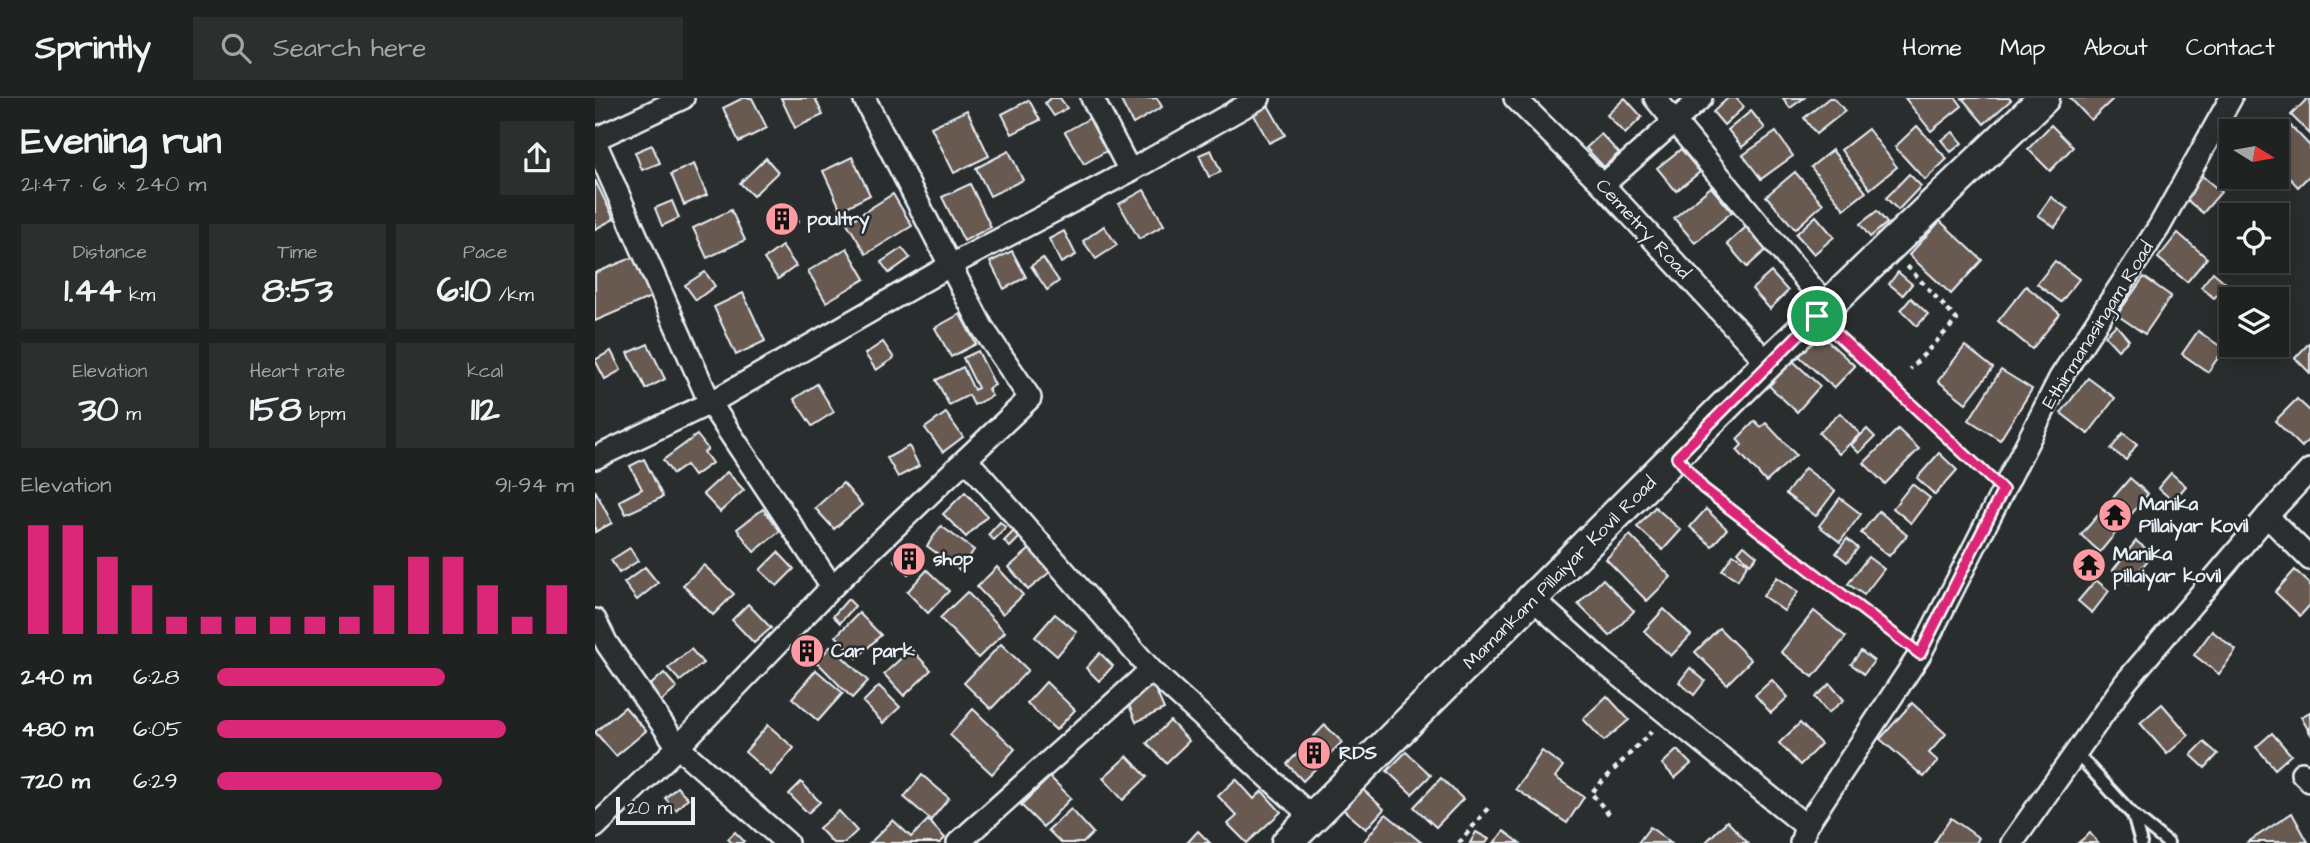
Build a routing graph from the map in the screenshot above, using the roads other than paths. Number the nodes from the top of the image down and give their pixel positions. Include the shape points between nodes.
1 (683, 98) edge
2 (864, 98) edge
3 (1092, 98) edge
4 (1259, 98) edge
5 (1515, 98) edge
6 (1655, 98) edge
7 (1701, 98) edge
8 (2045, 98) edge
9 (2231, 98) edge
10 (1675, 119) junction
11 (595, 140) edge
12 (1130, 171) junction
13 (1603, 185) junction
14 (951, 265) junction
15 (1822, 311) junction
16 (1768, 363) junction
17 (710, 402) junction
18 (595, 458) edge
19 (966, 459) junction
20 (2310, 470) edge
21 (2267, 516) junction
22 (2310, 559) edge
23 (832, 587) junction
24 (1534, 600) junction
25 (595, 620) edge
26 (601, 650) edge
27 (1151, 670) junction
28 (678, 747) junction
29 (2077, 754) junction
30 (2133, 815) junction
31 (1312, 817) junction
32 (595, 827) edge
33 (1803, 834) edge
34 (787, 843) edge
35 (958, 843) edge
36 (1287, 843) edge
37 (2012, 843) edge
38 (2141, 843) edge
39 (2168, 843) edge

1 - 11 street
2 - 14 street
3 - 12 street
4 - 12 street
5 - 13 street, Cemetry Road
6 - 10 street
7 - 10 street
8 - 15 main road, Mamankam Pillaiyar Kovil Road
9 - 33 street, Ethirmanasingam Road via 2159,227 2060,378 1920,654
10 - 13 street
10 - 15 street
11 - 17 street
12 - 14 street
13 - 16 street, Cemetry Road
14 - 17 street
14 - 19 street via 982,327 1030,398
15 - 16 main road, Mamankam Pillaiyar Kovil Road
16 - 24 main road, Mamankam Pillaiyar Kovil Road
17 - 18 street
17 - 23 street
19 - 23 street
19 - 27 street
20 - 21 street
21 - 22 street
21 - 29 street via 2125,683
23 - 28 street
24 - 31 main road, Mamankam Pillaiyar Kovil Road
24 - 33 street
25 - 26 street
26 - 28 street
27 - 31 street
27 - 35 street
28 - 32 street
28 - 34 street
29 - 30 lane
29 - 37 street
30 - 38 lane
30 - 39 lane
31 - 36 main road, Mamankam Pillaiyar Kovil Road

